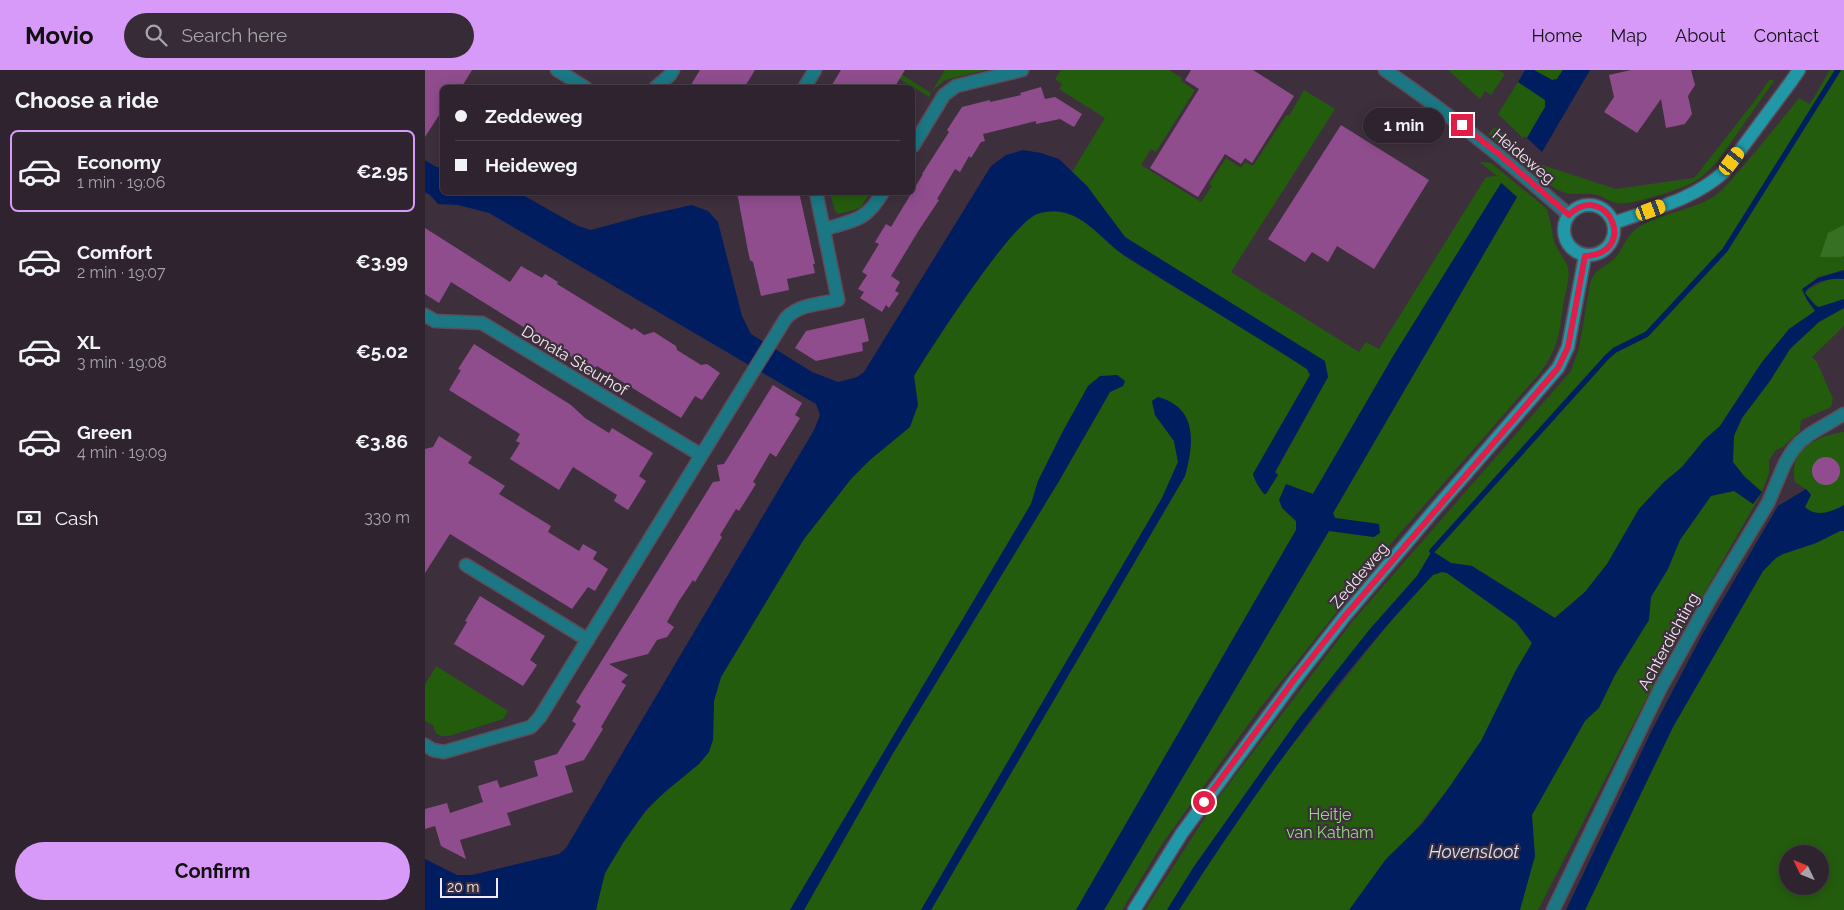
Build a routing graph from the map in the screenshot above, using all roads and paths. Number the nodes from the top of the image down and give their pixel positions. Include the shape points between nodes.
1 (557, 70) edge
2 (673, 70) edge
3 (815, 70) edge
4 (1022, 70) edge
5 (1385, 70) edge
6 (1799, 70) edge
7 (581, 85) edge
8 (658, 85) edge
9 (806, 85) edge
10 (915, 143) edge
11 (817, 195) edge
12 (881, 195) edge
13 (1569, 215) junction
14 (1614, 223) junction
15 (825, 229) junction
16 (1585, 256) junction
17 (425, 315) edge
18 (1844, 414) edge
19 (701, 455) junction
20 (466, 565) dead end
21 (588, 640) junction
22 (425, 744) edge
23 (1134, 910) edge
24 (1553, 910) edge

1 - 7 street
2 - 8 street
3 - 9 street
4 - 10 street via 956,86 944,95
5 - 13 street, Heideweg via 1462,125
6 - 14 main road via 1728,167 1713,182 1690,195
11 - 15 street
12 - 15 street via 874,207 861,218
13 - 14 main road via 1580,207 1598,206
13 - 16 main road via 1564,236 1572,249
14 - 16 main road via 1613,240 1605,250
15 - 19 street via 838,300 802,307 786,318
16 - 23 main road, Zeddeweg via 1568,347 1558,368 1437,507 1294,680 1182,833
17 - 19 street, Donata Steurhof via 435,321 482,323
18 - 24 street, Achterdichting via 1800,442 1785,463 1768,504 1660,689
19 - 21 street
20 - 21 street
21 - 22 street via 531,727 444,752

